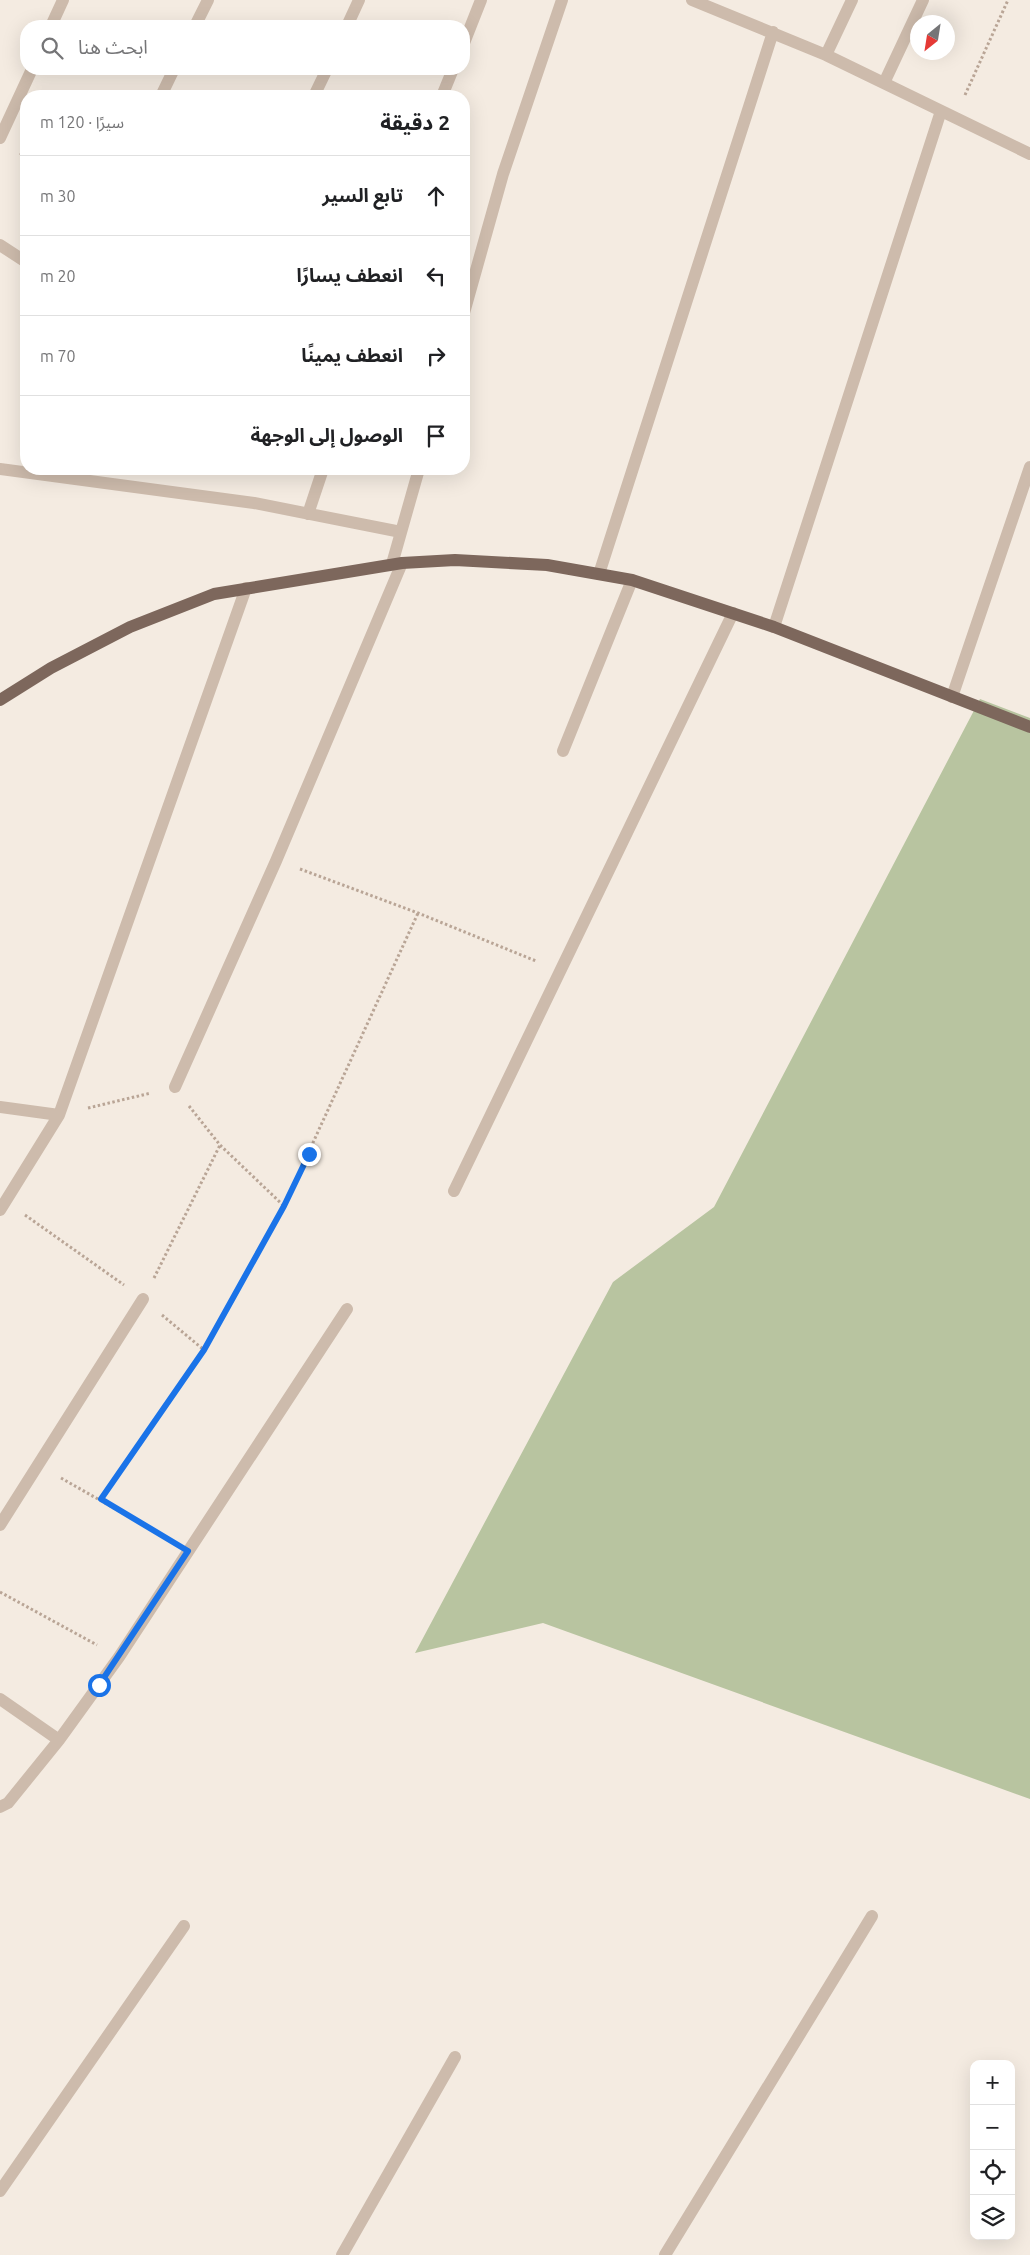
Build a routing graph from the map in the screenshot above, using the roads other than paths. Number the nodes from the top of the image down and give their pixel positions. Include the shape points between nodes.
1 (63, 0) edge
2 (208, 0) edge
3 (359, 0) edge
4 (481, 0) edge
5 (562, 0) edge
6 (852, 0) edge
7 (923, 0) edge
8 (700, 2) edge
9 (54, 20) edge
10 (198, 20) edge
11 (350, 20) edge
12 (470, 28) edge
13 (773, 32) junction
14 (826, 55) junction
15 (29, 75) edge
16 (171, 75) edge
17 (324, 75) edge
18 (451, 75) edge
19 (884, 83) junction
20 (22, 90) edge
21 (164, 90) edge
22 (317, 90) edge
23 (444, 90) edge
24 (20, 95) edge
25 (941, 111) junction
26 (0, 138) edge
27 (1030, 154) edge
28 (0, 245) edge
29 (20, 258) edge
30 (470, 292) edge
31 (1030, 467) edge
32 (0, 469) edge
33 (20, 472) edge
34 (45, 475) edge
35 (320, 475) edge
36 (417, 475) edge
37 (308, 514) junction
38 (401, 532) junction
39 (397, 564) junction
40 (599, 574) junction
41 (632, 580) junction
42 (246, 588) junction
43 (733, 612) junction
44 (774, 626) junction
45 (952, 697) junction
46 (0, 700) edge
47 (1030, 727) edge
48 (563, 751) dead end
49 (175, 1088) road end
50 (0, 1107) edge
51 (59, 1114) junction
52 (454, 1191) dead end
53 (3, 1206) edge
54 (144, 1299) road end
55 (347, 1309) dead end
56 (0, 1525) edge
57 (0, 1699) edge
58 (59, 1740) junction
59 (0, 1807) edge
60 (872, 1916) dead end
61 (184, 1926) dead end
62 (455, 2057) dead end
63 (0, 2191) edge
64 (342, 2255) edge
65 (665, 2255) edge

1 - 9 street
2 - 10 street
3 - 11 street
4 - 12 street
5 - 30 street via 503,174
6 - 14 street
7 - 19 street
8 - 13 street
13 - 14 street
13 - 40 street
14 - 19 street
15 - 20 street
16 - 21 street
17 - 22 street
18 - 23 street
19 - 25 street
24 - 26 street
25 - 27 street
25 - 44 street
28 - 29 street
31 - 45 street
32 - 33 street
34 - 37 street via 254,503
35 - 37 street
36 - 38 street
37 - 38 street
38 - 39 street
39 - 40 main road via 455,560 547,565
39 - 42 main road
39 - 49 street via 276,861
40 - 41 main road
41 - 43 main road
41 - 48 street
42 - 46 main road via 214,594 130,626 51,668
42 - 51 street
43 - 44 main road
43 - 52 street
44 - 45 main road
45 - 47 main road
50 - 51 street
51 - 53 street
54 - 56 street
55 - 58 street via 119,1657
57 - 58 street
58 - 59 street via 8,1804
60 - 65 street
61 - 63 street
62 - 64 street

